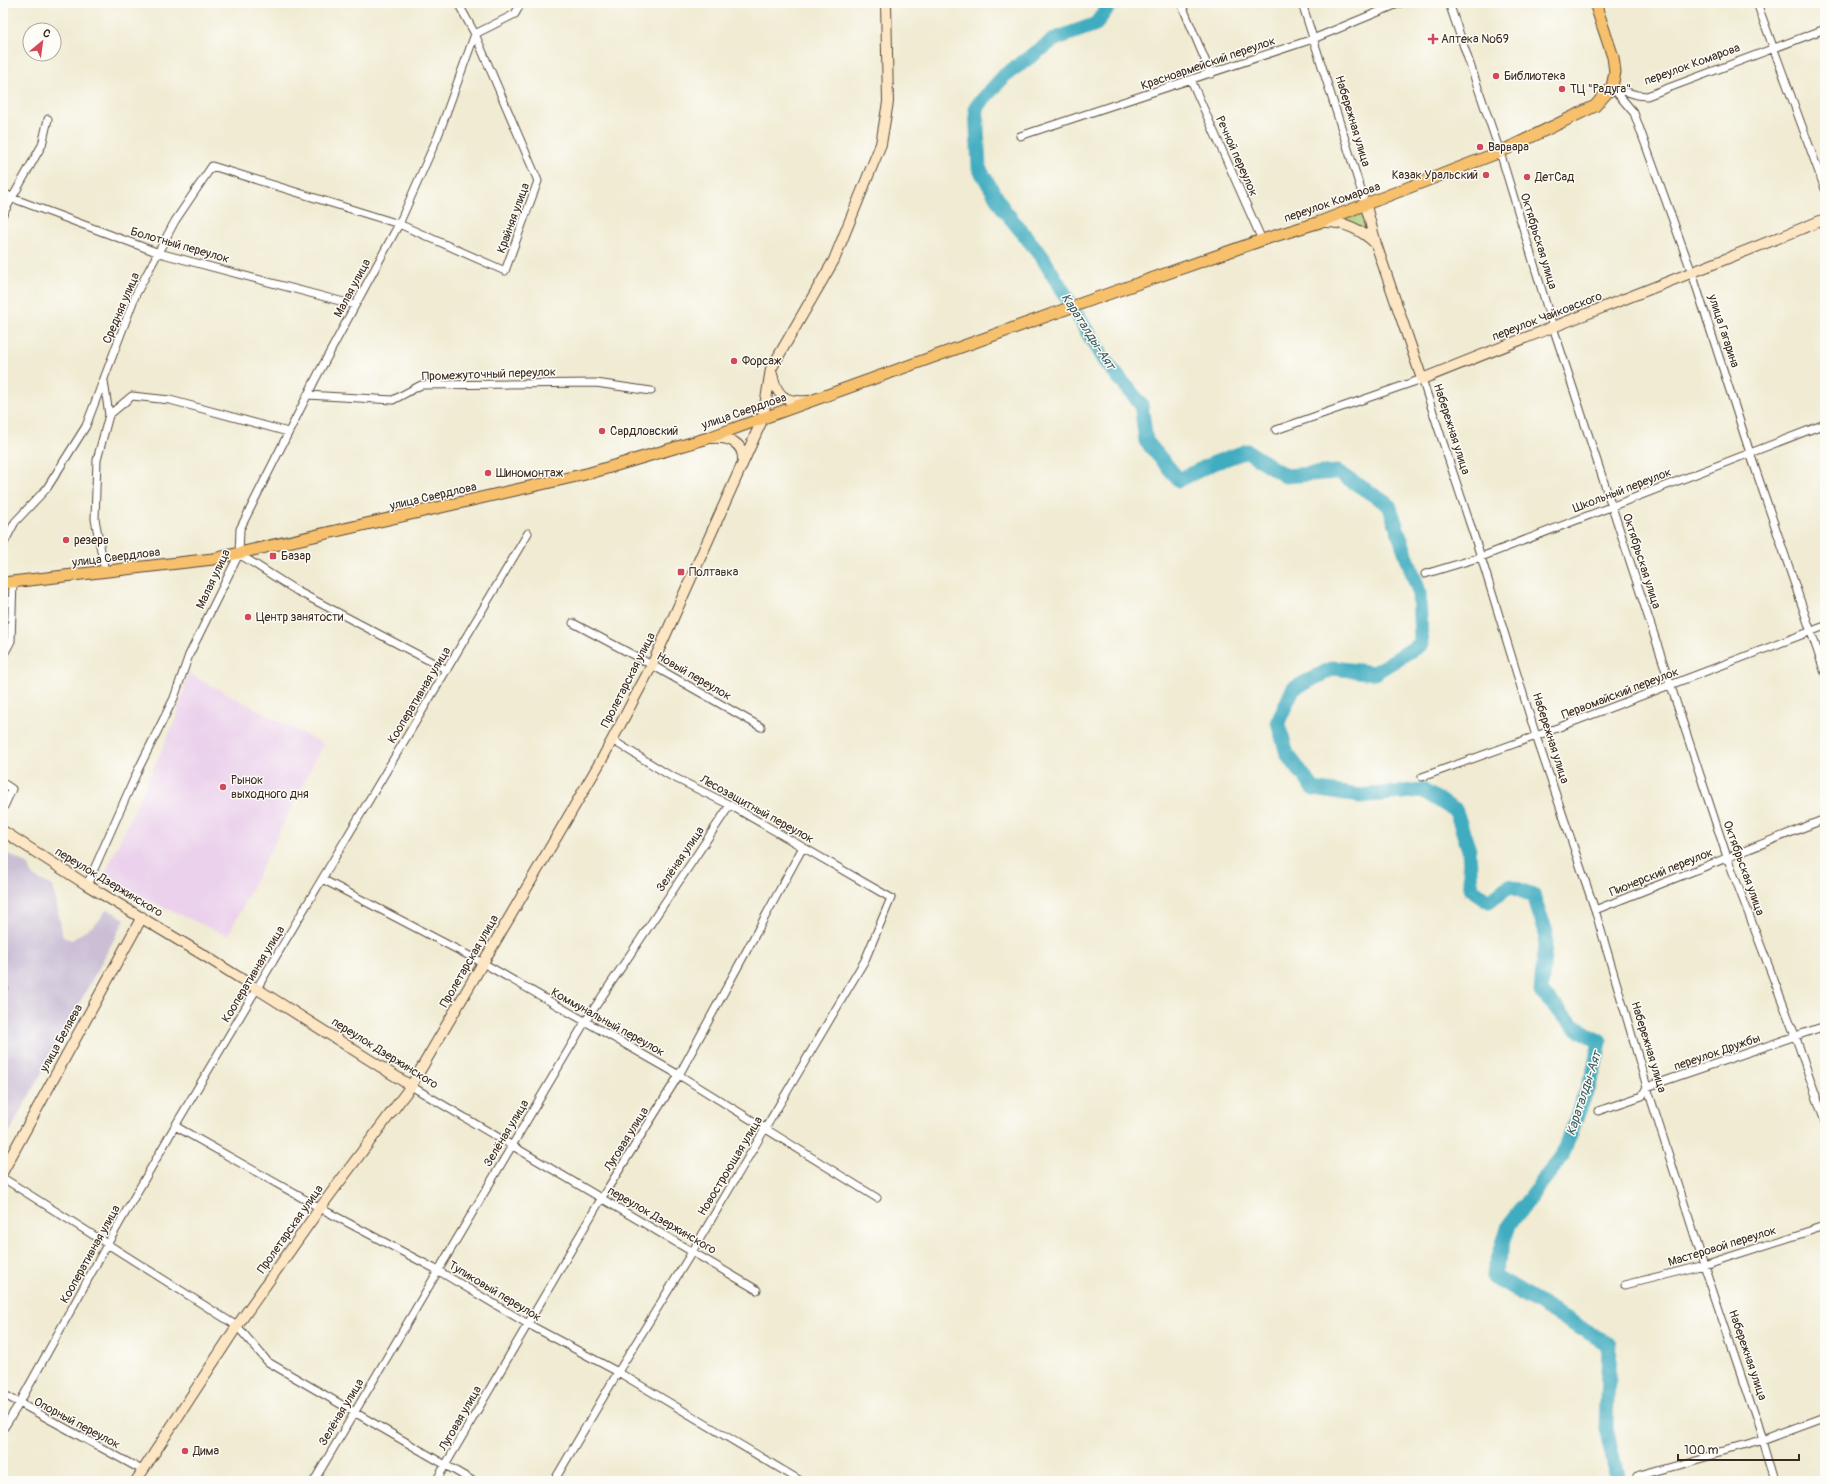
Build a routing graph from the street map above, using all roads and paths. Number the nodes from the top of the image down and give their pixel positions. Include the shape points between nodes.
1 (458, 3) edge
2 (521, 3) edge
3 (886, 3) edge
4 (1182, 3) edge
5 (1302, 3) edge
6 (1400, 3) edge
7 (1449, 3) edge
8 (1595, 3) edge
9 (1757, 3) edge
10 (1825, 29) edge
11 (475, 34) junction
12 (1314, 39) junction
13 (1775, 49) junction
14 (1211, 74) junction
15 (1191, 80) junction
16 (1612, 87) junction
17 (48, 119) dead end
18 (1020, 136) dead end
19 (1500, 152) junction
20 (1825, 189) edge
21 (3, 192) edge
22 (12, 198) junction
23 (1366, 206) junction
24 (3, 214) edge
25 (1825, 219) edge
26 (1320, 222) junction
27 (399, 224) junction
28 (1262, 240) junction
29 (1376, 244) junction
30 (158, 253) junction
31 (1692, 273) junction
32 (1105, 295) joint
33 (355, 305) junction
34 (1553, 327) junction
35 (771, 369) junction
36 (104, 379) junction
37 (1422, 379) junction
38 (651, 391) dead end
39 (307, 395) junction
40 (811, 401) junction
41 (109, 415) junction
42 (763, 418) junction
43 (1825, 424) edge
44 (1276, 430) dead end
45 (288, 432) junction
46 (708, 438) junction
47 (1750, 453) junction
48 (743, 462) junction
49 (1612, 506) junction
50 (528, 533) dead end
51 (3, 545) edge
52 (238, 554) junction
53 (1481, 557) junction
54 (105, 572) junction
55 (1425, 574) dead end
56 (8, 583) edge
57 (573, 623) dead end
58 (1825, 626) edge
59 (1810, 632) junction
60 (3, 656) edge
61 (652, 665) junction
62 (446, 670) junction
63 (1825, 673) edge
64 (1671, 685) junction
65 (761, 727) dead end
66 (1536, 736) junction
67 (612, 740) junction
68 (1422, 777) dead end
69 (3, 783) edge
70 (730, 805) junction
71 (3, 809) edge
72 (1825, 819) edge
73 (3, 831) edge
74 (803, 846) junction
75 (1727, 857) junction
76 (322, 879) junction
77 (87, 885) junction
78 (891, 898) joint
79 (1595, 910) junction
80 (142, 918) junction
81 (483, 963) junction
82 (257, 988) junction
83 (585, 1022) junction
84 (1825, 1026) edge
85 (1796, 1038) junction
86 (679, 1075) junction
87 (411, 1086) junction
88 (1647, 1087) junction
89 (1598, 1111) dead end
90 (1825, 1122) edge
91 (175, 1126) junction
92 (765, 1128) junction
93 (511, 1146) junction
94 (3, 1171) edge
95 (3, 1178) edge
96 (876, 1198) dead end
97 (601, 1199) junction
98 (320, 1208) junction
99 (1825, 1226) edge
100 (108, 1243) junction
101 (692, 1252) junction
102 (1704, 1265) junction
103 (437, 1270) junction
104 (1625, 1285) dead end
105 (757, 1290) dead end
106 (528, 1324) junction
107 (237, 1326) junction
108 (618, 1372) junction
109 (3, 1394) edge
110 (19, 1404) junction
111 (354, 1413) junction
112 (1825, 1417) edge
113 (3, 1429) edge
114 (1763, 1440) junction
115 (446, 1464) junction
116 (142, 1470) junction
117 (1635, 1476) dead end
118 (136, 1481) edge
119 (314, 1481) edge
120 (436, 1481) edge
121 (473, 1481) edge
122 (554, 1481) edge
123 (802, 1481) edge
124 (1775, 1481) edge

1 - 11 street, Крайняя улица
2 - 11 street via 515,14
3 - 35 street via 888,102 881,144 834,260
4 - 14 street
5 - 12 street, Набережная улица
6 - 12 street, Красноармейский переулок
7 - 19 street, Октябрьская улица
8 - 16 main road via 1613,57 1615,72
9 - 13 street
10 - 13 street, переулок Комарова
11 - 27 street, Малая улица via 438,136
11 - 27 street, Крайняя улица via 538,181 505,270
12 - 14 street, Красноармейский переулок
12 - 23 street, Набережная улица
13 - 16 street, переулок Комарова via 1647,96
13 - 20 street
14 - 15 street, Красноармейский переулок
15 - 18 street, Красноармейский переулок
15 - 28 street, Речной переулок
16 - 19 main road, переулок Комарова via 1589,110
16 - 31 street, улица Гагарина via 1634,113
17 - 22 street via 42,144
19 - 23 main road, переулок Комарова
19 - 34 street, Октябрьская улица
21 - 22 street, Болотный переулок
22 - 24 street
22 - 30 street, Болотный переулок
23 - 26 main road, переулок Комарова
23 - 29 street, Набережная улица
25 - 31 street, переулок Чайковского
26 - 28 main road, переулок Комарова
26 - 29 street via 1332,221 1351,226
27 - 30 street, Средняя улица via 212,166 175,221
27 - 33 street, Малая улица
28 - 32 main road, переулок Комарова
29 - 37 street, Набережная улица
30 - 33 street, Болотный переулок
30 - 36 street, Средняя улица via 136,294
31 - 34 street, переулок Чайковского
31 - 47 street, улица Гагарина
32 - 40 main road, улица Свердлова
33 - 39 street, Малая улица
34 - 37 street, переулок Чайковского
34 - 49 street, Октябрьская улица
35 - 40 street via 778,393 788,400
35 - 42 street, Пролетарская улица
36 - 41 street, Средняя улица
36 - 51 street, Средняя улица via 86,426 47,488 14,522
37 - 44 street, переулок Чайковского
37 - 53 street, Набережная улица
38 - 39 street, Промежуточный переулок via 596,383 421,385 393,400
39 - 45 street, Малая улица
40 - 42 main road, улица Свердлова
41 - 45 street via 132,396 170,400
41 - 54 street, Средняя улица via 97,460 95,519
42 - 46 main road, улица Свердлова
42 - 48 street, Пролетарская улица
43 - 47 street, Школьный переулок
45 - 52 street, Малая улица via 240,530
46 - 48 street via 723,437 733,441 740,446 744,454
46 - 52 main road, улица Свердлова via 590,473
47 - 49 street, Школьный переулок
47 - 59 street, улица Гагарина
48 - 61 street, Пролетарская улица
49 - 53 street, Школьный переулок
49 - 64 street, Октябрьская улица
50 - 62 street, Кооперативная улица
52 - 54 main road, улица Свердлова
52 - 62 street via 297,591
52 - 77 street, Малая улица via 189,655 174,698 138,770
53 - 55 street, Школьный переулок
53 - 66 street, Набережная улица
54 - 56 main road, улица Свердлова
56 - 60 street via 11,641
57 - 61 street, Новый переулок
58 - 59 street, Первомайский переулок
59 - 63 street, улица Гагарина
59 - 64 street, Первомайский переулок
61 - 65 street, Новый переулок
61 - 67 street, Пролетарская улица
62 - 76 street, Кооперативная улица
64 - 66 street, Первомайский переулок
64 - 75 street, Октябрьская улица
66 - 68 street, Первомайский переулок
66 - 79 street, Набережная улица
67 - 70 street, Лесозащитный переулок via 669,775
67 - 81 street, Пролетарская улица
69 - 71 street via 12,789
70 - 74 street, Лесозащитный переулок
70 - 83 street, Зелёная улица
72 - 75 street, Пионерский переулок
73 - 77 street, переулок Дзержинского
74 - 78 street, Лесозащитный переулок
74 - 86 street, Луговая улица
75 - 79 street, Пионерский переулок
75 - 85 street, Октябрьская улица
76 - 81 street, Коммунальный переулок
76 - 82 street, Кооперативная улица
77 - 80 street, переулок Дзержинского
78 - 92 street, Новостроющая улица via 865,960
79 - 88 street, Набережная улица
80 - 82 street, переулок Дзержинского
80 - 94 street, улица Беляева
81 - 83 street, Коммунальный переулок
81 - 87 street, Пролетарская улица
82 - 87 street, переулок Дзержинского
82 - 91 street, Кооперативная улица
83 - 86 street, Коммунальный переулок
83 - 93 street, Зелёная улица
84 - 85 street, переулок Дружбы
85 - 88 street, переулок Дружбы
85 - 90 street, Октябрьская улица
86 - 92 street, Коммунальный переулок
86 - 97 street, Луговая улица
87 - 93 street, переулок Дзержинского
87 - 98 street, Пролетарская улица
88 - 89 street, переулок Дружбы via 1642,1096
88 - 102 street, Набережная улица
91 - 98 street, Тупиковый переулок
91 - 100 street, Кооперативная улица
92 - 96 street, Коммунальный переулок
92 - 101 street, Новостроющая улица
93 - 97 street, переулок Дзержинского
93 - 103 street, Зелёная улица
95 - 100 street
97 - 101 street, переулок Дзержинского
97 - 106 street, Луговая улица
98 - 103 street, Тупиковый переулок
98 - 107 street, Пролетарская улица
99 - 102 street, Мастеровой переулок
100 - 107 street
100 - 110 street, Кооперативная улица
101 - 105 street, переулок Дзержинского
101 - 108 street, Новостроющая улица
102 - 104 street, Мастеровой переулок
102 - 114 street, Набережная улица
103 - 106 street, Тупиковый переулок
103 - 111 street, Зелёная улица
106 - 108 street, Тупиковый переулок
106 - 115 street, Луговая улица
107 - 111 street via 268,1362
107 - 116 street, Пролетарская улица
108 - 122 street, Новостроющая улица
108 - 123 street, Тупиковый переулок
109 - 110 street, Опорный переулок
110 - 113 street, Кооперативная улица
110 - 116 street, Опорный переулок
111 - 115 street
111 - 119 street, Зелёная улица
112 - 114 street
114 - 117 street
114 - 124 street, Набережная улица
115 - 120 street, Луговая улица
115 - 121 street
116 - 118 street, Пролетарская улица

